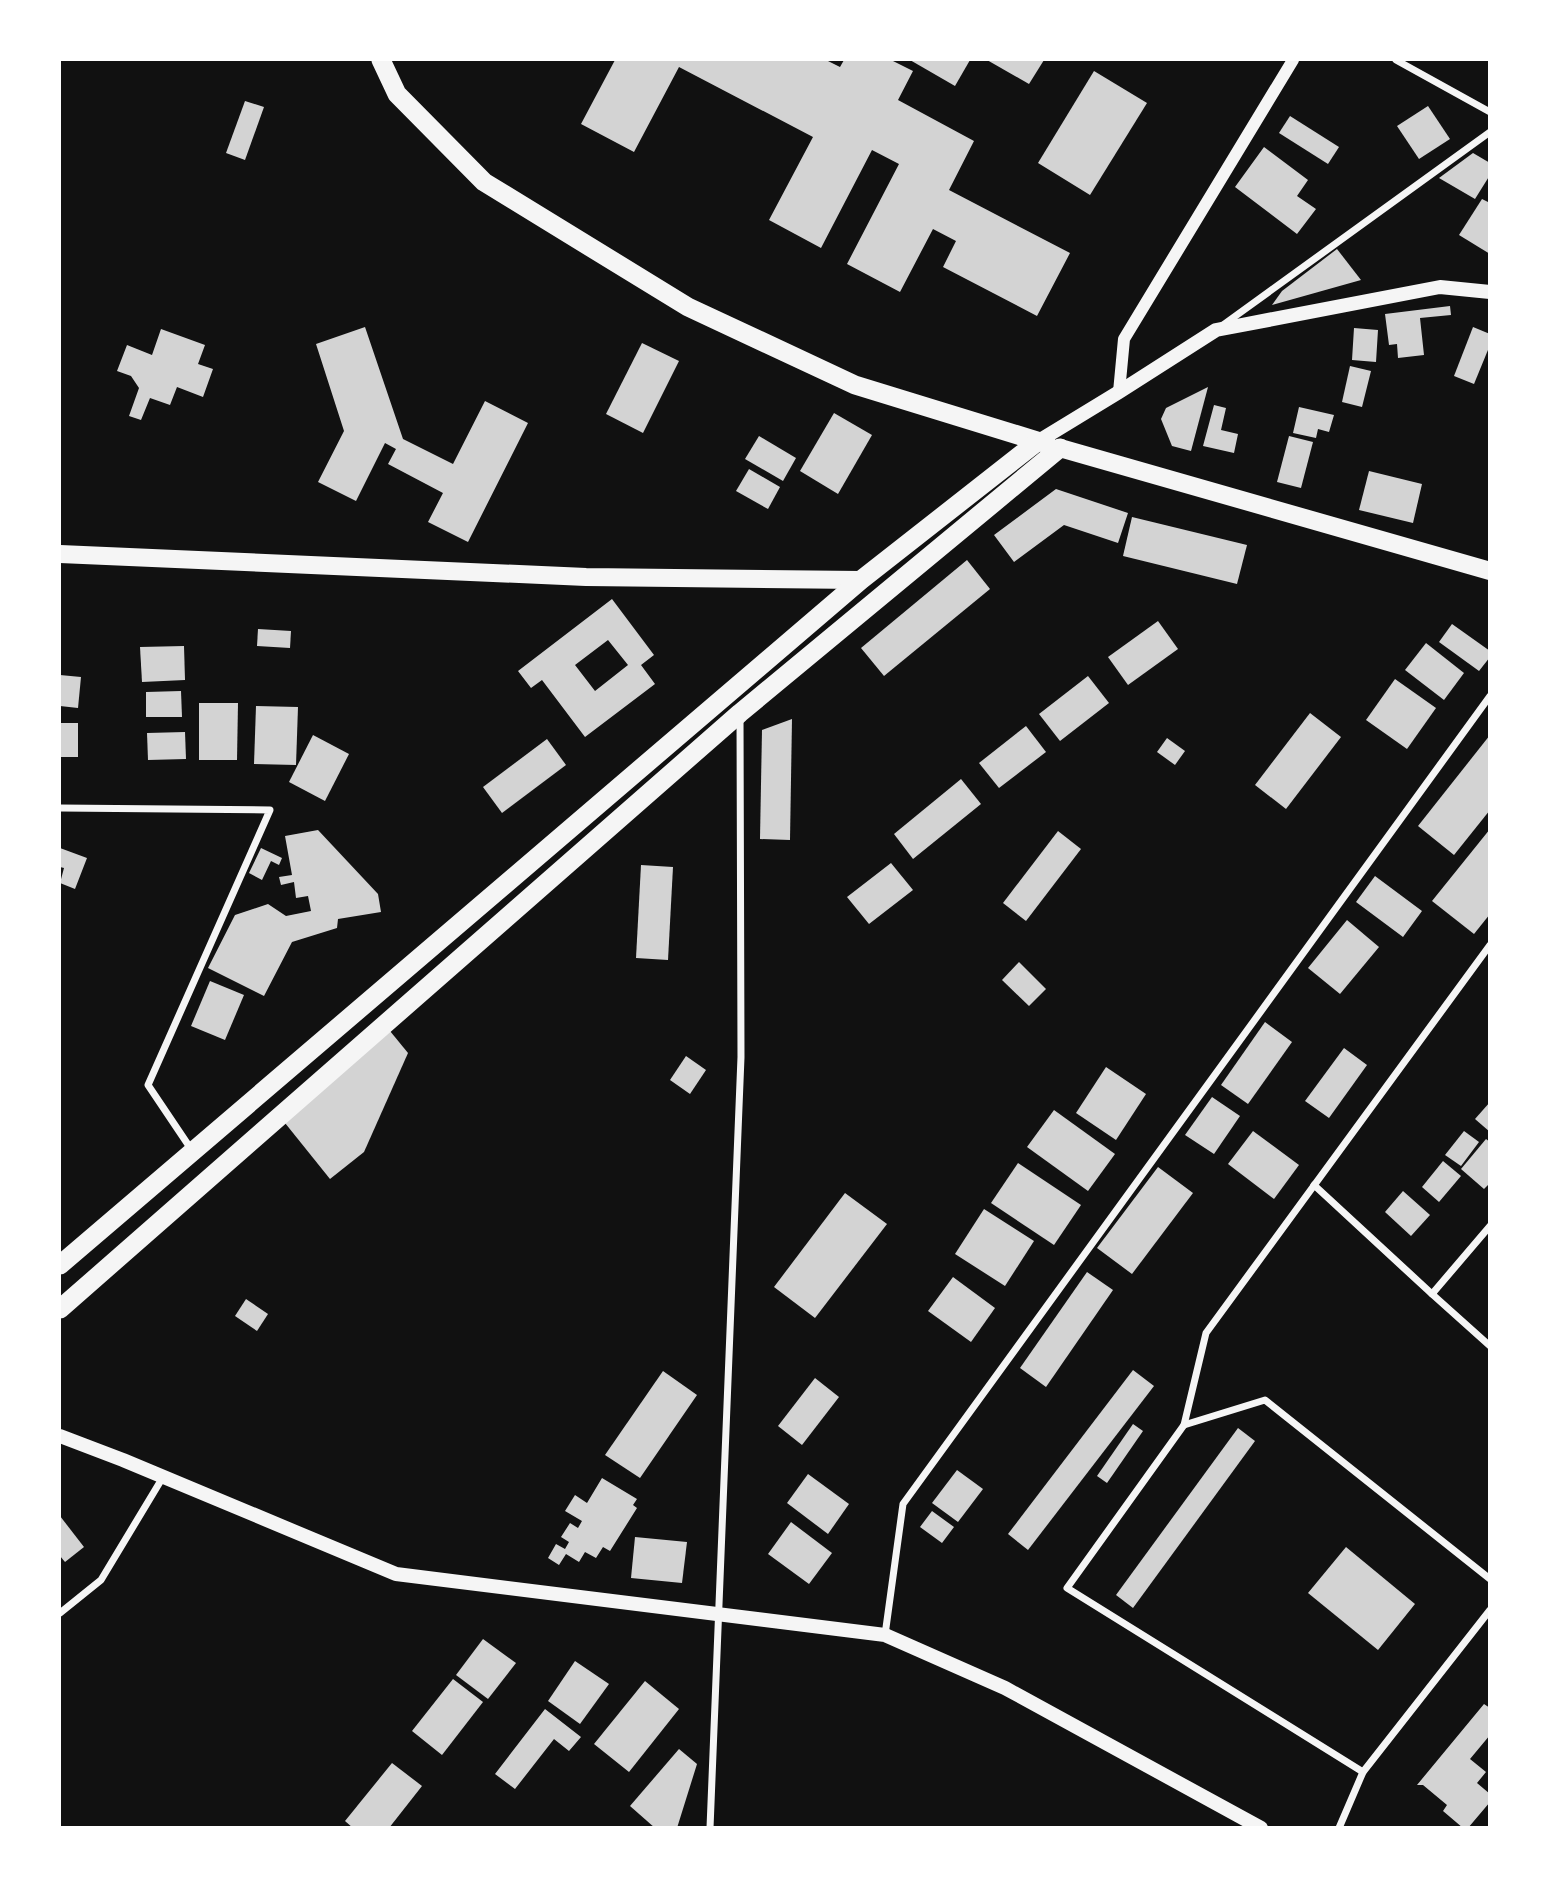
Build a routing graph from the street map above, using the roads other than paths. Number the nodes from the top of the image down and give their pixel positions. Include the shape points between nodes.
1 (381, 60) edge
2 (1293, 60) edge
3 (1396, 60) edge
4 (1489, 112) edge
5 (1489, 132) edge
6 (1489, 292) edge
7 (1216, 330) junction
8 (1119, 392) junction
9 (1037, 442) junction
10 (1060, 448) junction
11 (60, 554) edge
12 (1489, 571) edge
13 (861, 580) junction
14 (1489, 696) edge
15 (740, 713) junction
16 (60, 808) edge
17 (1489, 945) edge
18 (193, 1151) junction
19 (1314, 1185) junction
20 (1489, 1226) edge
21 (60, 1265) edge
22 (1432, 1294) junction
23 (60, 1309) edge
24 (1489, 1346) edge
25 (1184, 1424) junction
26 (60, 1436) edge
27 (163, 1477) junction
28 (1489, 1579) edge
29 (1489, 1610) edge
30 (60, 1614) edge
31 (718, 1614) junction
32 (886, 1635) junction
33 (1363, 1772) junction
34 (710, 1828) edge
35 (1261, 1828) edge
36 (1339, 1828) edge

1 - 9 highway via 397,94 484,182 688,307 855,385
2 - 8 street via 1124,338
3 - 4 street
5 - 7 street
6 - 7 main road via 1440,287
7 - 8 main road
8 - 9 main road
9 - 10 highway
9 - 13 highway
10 - 12 main road
10 - 15 highway
11 - 13 main road via 586,577
13 - 18 highway
14 - 32 street via 903,1504
15 - 23 highway
15 - 31 street via 741,1057
16 - 18 street via 270,810 148,1085
17 - 19 street
18 - 21 highway
19 - 22 street
19 - 25 street via 1206,1333
20 - 22 street
22 - 24 street
25 - 28 street via 1265,1400
25 - 33 street via 1067,1588
26 - 27 main road
27 - 30 street via 101,1580
27 - 31 main road via 396,1574
29 - 33 street
31 - 32 main road
31 - 34 street
32 - 35 main road via 1005,1688
33 - 36 street

